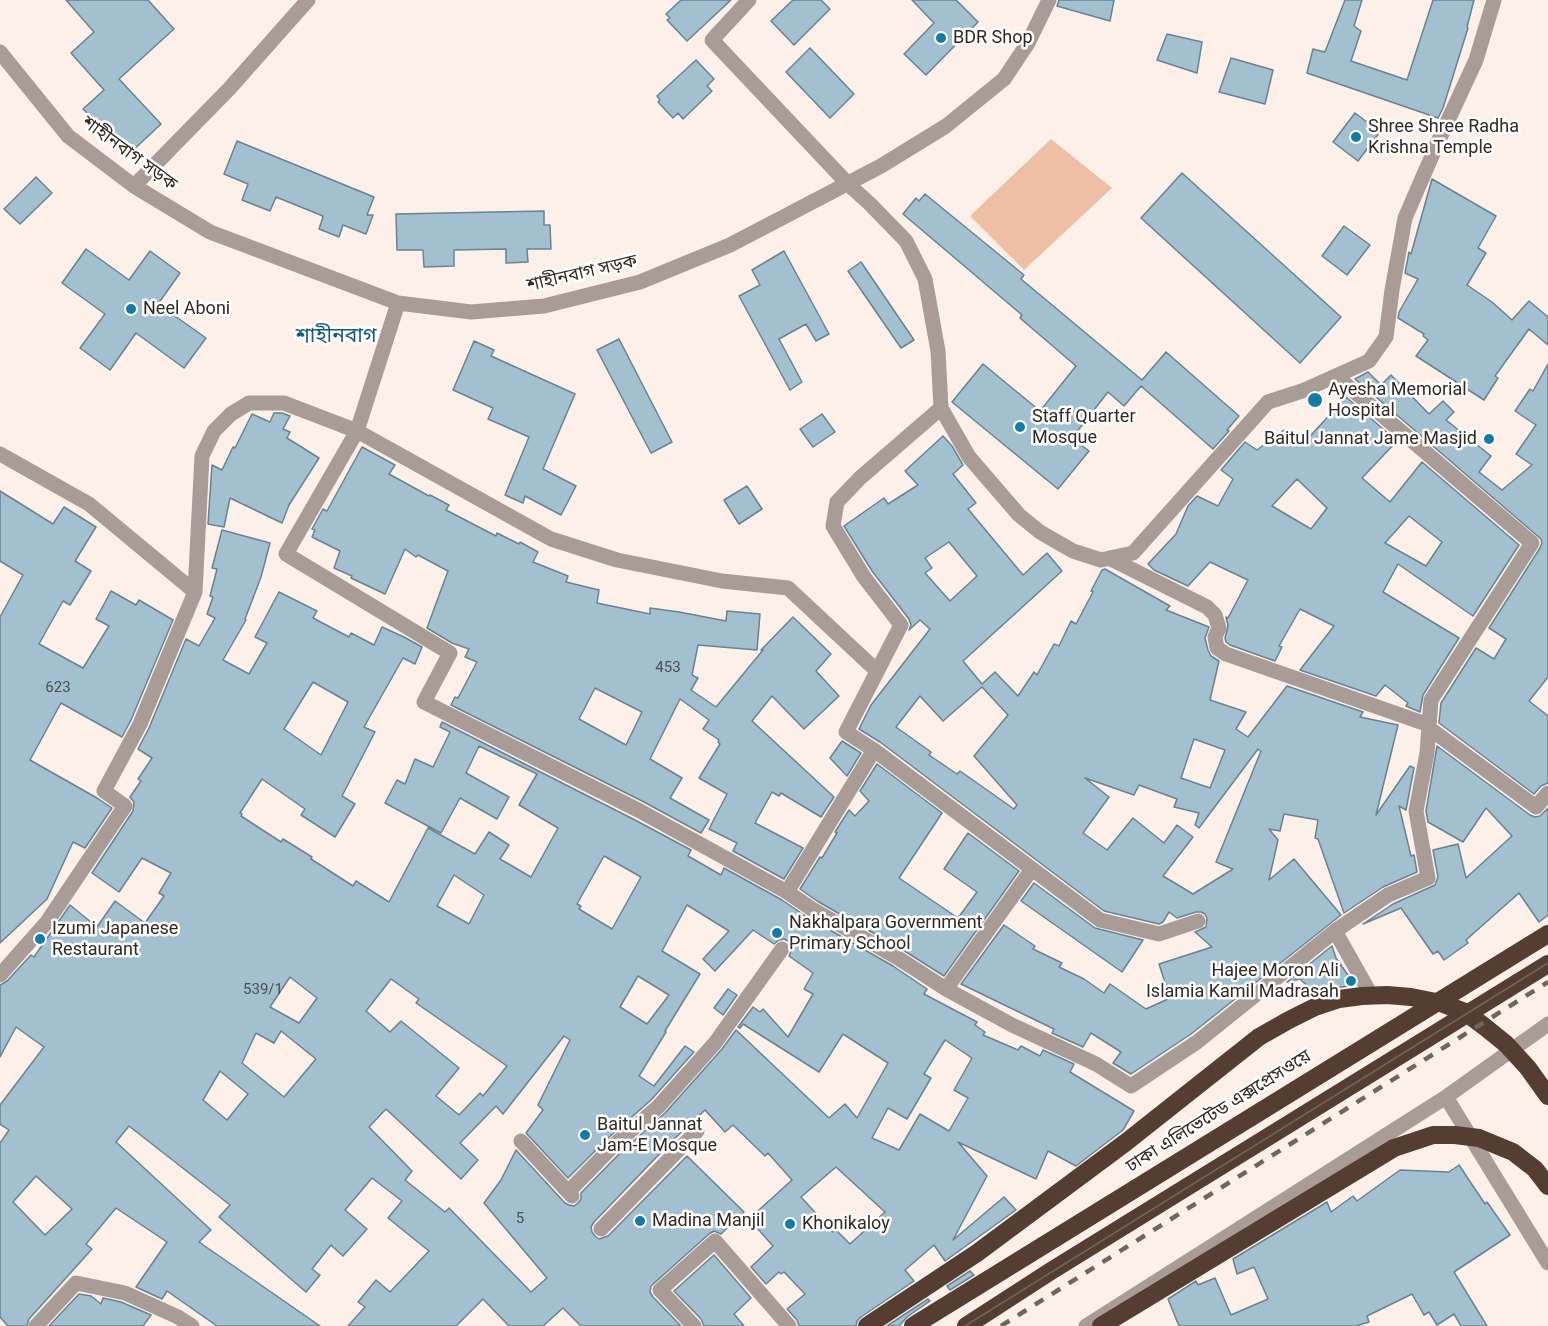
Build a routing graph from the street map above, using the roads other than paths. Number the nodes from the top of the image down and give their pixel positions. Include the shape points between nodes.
1 (308, 0) edge
2 (749, 0) edge
3 (1049, 0) edge
4 (1494, 0) edge
5 (0, 52) edge
6 (848, 184) junction
7 (134, 186) junction
8 (398, 303) junction
9 (1336, 376) junction
10 (941, 408) junction
11 (357, 431) junction
12 (0, 454) edge
13 (1109, 558) junction
14 (195, 592) junction
15 (877, 671) junction
16 (1429, 726) junction
17 (874, 750) junction
18 (1548, 794) edge
19 (1032, 870) junction
20 (788, 892) junction
21 (1197, 921) dead end
22 (1335, 932) junction
23 (1548, 934) edge
24 (1548, 942) edge
25 (782, 949) dead end
26 (1548, 964) edge
27 (0, 975) edge
28 (946, 989) junction
29 (1371, 995) dead end
30 (1548, 1024) edge
31 (1548, 1096) edge
32 (1446, 1097) junction
33 (697, 1131) dead end
34 (521, 1141) dead end
35 (1548, 1186) edge
36 (602, 1229) dead end
37 (1548, 1263) edge
38 (36, 1326) edge
39 (192, 1326) edge
40 (694, 1326) edge
41 (789, 1326) edge
42 (867, 1326) edge
43 (913, 1326) edge
44 (923, 1326) edge
45 (966, 1326) edge
46 (1086, 1326) edge
47 (1101, 1326) edge

1 - 7 street
2 - 6 street via 712,40
3 - 6 street, শাহীনবাগ সড়ক via 1028,43 1004,79 946,126
4 - 9 street via 1476,60 1405,218 1386,337 1368,361
5 - 7 street, শাহীনবাগ সড়ক via 68,136
6 - 8 street, শাহীনবাগ সড়ক via 730,245 640,282 544,306 471,312
6 - 10 street via 906,242 925,279 938,351
7 - 8 street, শাহীনবাগ সড়ক via 210,232
8 - 11 street
9 - 13 street via 1268,402 1132,553
9 - 16 street via 1532,543 1431,700
10 - 13 street via 969,457 1020,515 1073,551 1101,560
10 - 15 street via 837,502 833,526 864,577 901,625
11 - 14 street via 284,403 249,403 231,414 214,431 202,456
11 - 15 street via 551,538 617,560 723,581 789,588
11 - 20 street via 286,555 450,653 424,702 640,811
12 - 14 street via 89,504
13 - 16 street via 1206,607 1215,615 1219,628 1215,637 1217,648 1226,654
14 - 27 street via 140,724 104,791 125,806 47,922
15 - 17 street via 846,732
16 - 18 street via 1536,807
16 - 22 street via 1416,811 1428,878 1388,896
17 - 19 street
17 - 20 street
19 - 21 street via 1100,921 1159,934
19 - 28 street
20 - 28 street
22 - 28 street via 1197,1042 1131,1086 1096,1064
22 - 29 street
23 - 43 highway, ঢাকা এলিভেটেড এক্সপ্রেসওয়ে
24 - 44 street via 1413,1012 1302,1076
25 - 34 street via 715,1043 658,1107 614,1145 572,1192
26 - 45 highway
30 - 32 street
31 - 42 highway via 1506,1044 1465,1012 1441,1003 1387,995 1339,999 1315,1007 1260,1037 977,1253
32 - 37 street
32 - 46 street
33 - 36 street
35 - 47 highway via 1535,1169 1513,1152 1479,1138 1433,1135 1394,1148
38 - 39 street via 76,1283 125,1293
40 - 41 street via 660,1290 715,1241

